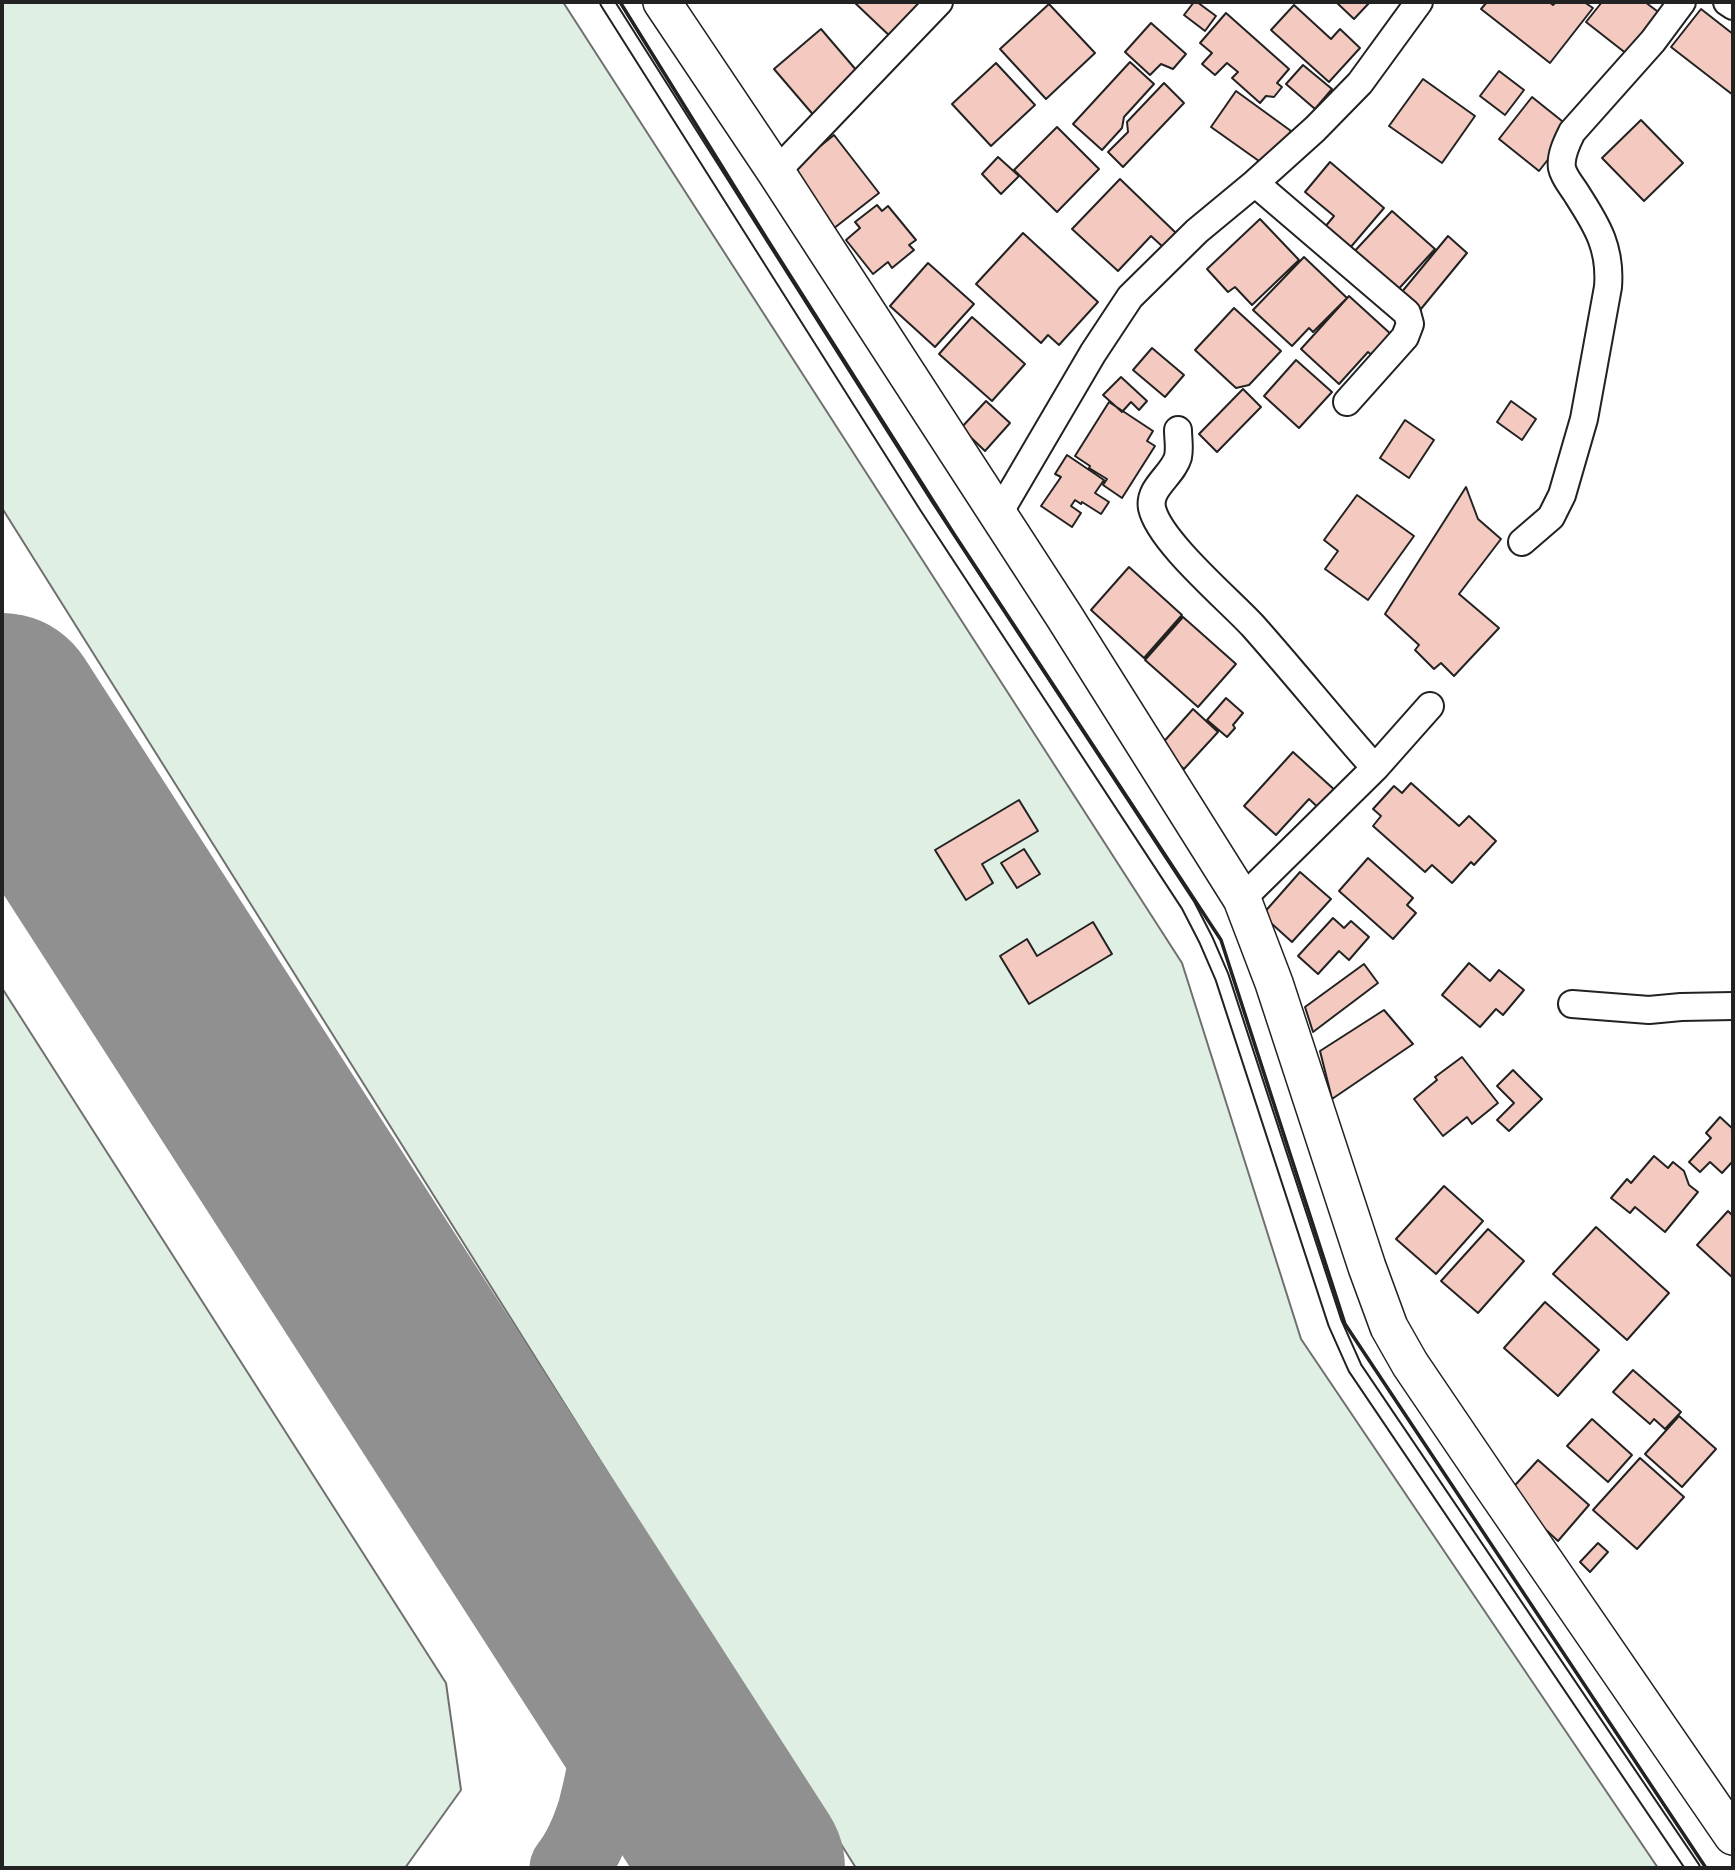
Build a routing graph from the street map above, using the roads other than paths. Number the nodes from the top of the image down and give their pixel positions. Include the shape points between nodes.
1 (607, 2) edge
2 (662, 2) edge
3 (939, 2) edge
4 (1419, 2) edge
5 (1682, 2) edge
6 (1727, 2) edge
7 (1733, 6) edge
8 (776, 172) junction
9 (1255, 183) junction
10 (1347, 401) dead end
11 (1178, 430) dead end
12 (998, 515) junction
13 (1522, 542) dead end
14 (1430, 706) dead end
15 (1375, 768) junction
16 (1242, 899) junction
17 (1572, 1004) dead end
18 (1733, 1006) edge
19 (1729, 1821) edge
20 (1693, 1868) edge

1 - 20 lane via 926,506 1188,905 1222,976 1335,1323 1355,1368
2 - 8 main road
3 - 8 street
4 - 9 street via 1360,83
5 - 13 street via 1566,144 1561,165 1606,246 1608,287 1584,419 1562,495 1550,517
6 - 7 street
8 - 12 main road
9 - 10 street via 1407,313 1410,324 1405,337
9 - 12 street via 1197,231 1130,297
11 - 15 street via 1177,459 1154,494 1156,519
12 - 16 main road
14 - 15 street
15 - 16 street
16 - 19 main road via 1390,1327 1492,1485
17 - 18 street via 1649,1010

